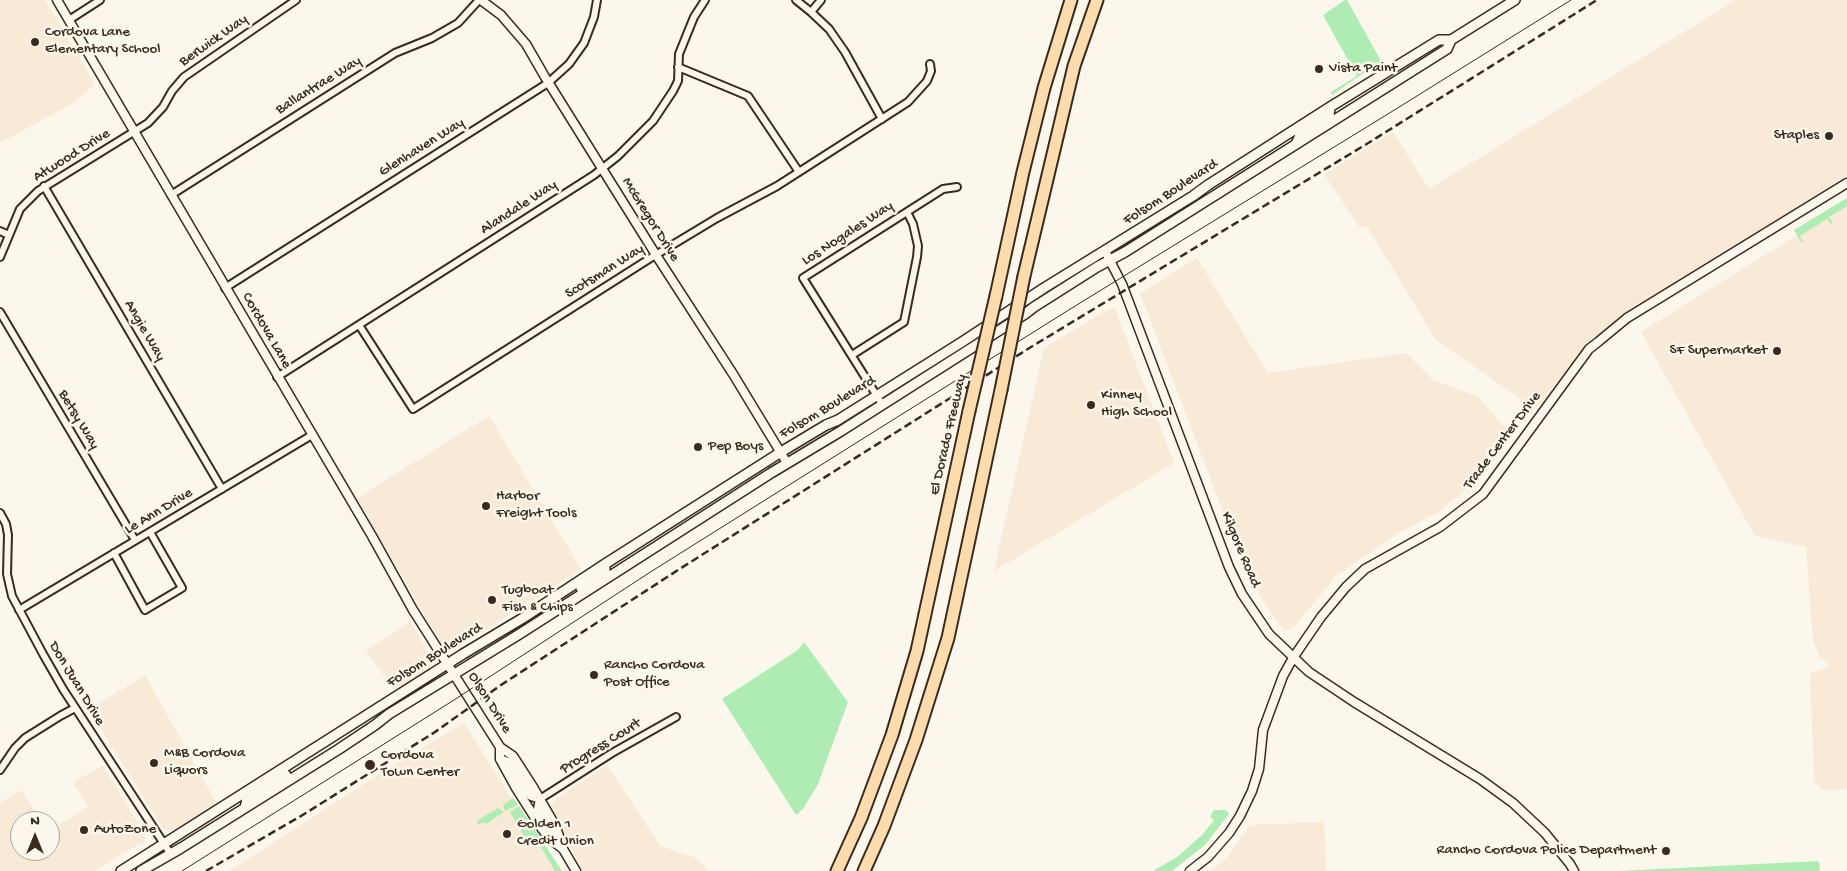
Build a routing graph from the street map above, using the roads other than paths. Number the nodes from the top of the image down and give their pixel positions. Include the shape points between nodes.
1 (57, 0) edge
2 (100, 0) edge
3 (296, 0) edge
4 (480, 0) edge
5 (598, 0) edge
6 (705, 0) edge
7 (796, 0) edge
8 (821, 0) edge
9 (1070, 0) edge
10 (1097, 0) edge
11 (1515, 0) edge
12 (811, 12) junction
13 (69, 20) junction
14 (1451, 40) junction
15 (930, 64) dead end
16 (678, 67) junction
17 (548, 83) junction
18 (882, 118) junction
19 (1317, 120) junction
20 (134, 132) junction
21 (1296, 144) junction
22 (602, 169) junction
23 (799, 172) junction
24 (1847, 183) edge
25 (44, 186) junction
26 (957, 187) dead end
27 (171, 195) junction
28 (907, 212) junction
29 (0, 231) edge
30 (9, 235) junction
31 (1106, 250) junction
32 (656, 255) junction
33 (0, 257) edge
34 (1111, 260) junction
35 (225, 288) junction
36 (0, 312) edge
37 (359, 325) junction
38 (852, 355) junction
39 (277, 377) junction
40 (877, 395) junction
41 (882, 404) junction
42 (312, 435) junction
43 (781, 452) junction
44 (788, 463) junction
45 (222, 489) junction
46 (0, 513) edge
47 (150, 532) junction
48 (135, 540) junction
49 (114, 553) junction
50 (605, 564) junction
51 (3, 569) edge
52 (575, 598) junction
53 (19, 610) junction
54 (1293, 658) junction
55 (447, 664) junction
56 (454, 674) junction
57 (75, 708) junction
58 (676, 717) dead end
59 (500, 748) junction
60 (312, 749) junction
61 (500, 759) junction
62 (0, 770) edge
63 (540, 799) junction
64 (245, 808) junction
65 (550, 839) junction
66 (163, 844) junction
67 (563, 849) junction
68 (170, 853) junction
69 (121, 871) edge
70 (141, 871) edge
71 (576, 871) edge
72 (837, 871) edge
73 (864, 871) edge
74 (1190, 871) edge
75 (1574, 871) edge

1 - 13 street, Cordova Lane
2 - 13 street
3 - 20 street, Berwick Way via 184,77 156,116
4 - 17 street, McGregor Drive via 513,27
4 - 27 street, Ballantrae Way via 458,23 395,53
5 - 17 street, Glenhaven Way via 584,43 570,64
6 - 16 street, Alandale Way via 694,17 679,54
7 - 12 street
8 - 12 street
9 - 72 highway, El Dorado Freeway, bridge via 1042,94 917,651 892,735
10 - 73 highway, bridge via 1074,66 1024,276 948,638 916,740
11 - 14 main road, Folsom Boulevard
12 - 18 street via 829,29 845,52
13 - 20 street, Cordova Lane
14 - 19 main road, Folsom Boulevard via 1439,40 1330,107 1329,115
14 - 21 main road, Folsom Boulevard via 1447,50
15 - 18 street, Scotsman Way via 930,76 920,91
16 - 22 street, Alandale Way via 678,81 664,106 636,140
16 - 23 street via 748,96
17 - 22 street, McGregor Drive
17 - 35 street, Glenhaven Way
18 - 23 street, Scotsman Way
19 - 21 main road via 1301,133
19 - 31 main road, Folsom Boulevard
20 - 25 street, Atwood Drive
20 - 27 street, Cordova Lane
21 - 34 main road, Folsom Boulevard
22 - 32 street, McGregor Drive
22 - 37 street, Alandale Way
23 - 32 street, Scotsman Way
24 - 54 street, Trade Center Drive via 1627,318 1589,349 1484,494 1440,528 1364,569 1332,602
25 - 30 street, Atwood Drive via 20,210
25 - 45 street, Angie Way
26 - 28 street, Los Nogales Way via 943,189
27 - 35 street, Cordova Lane
28 - 38 street via 913,224 918,258 904,322
28 - 38 street, Los Nogales Way via 804,278
29 - 30 street
30 - 33 street, Atwood Drive
31 - 34 street, Kilgore Road
31 - 40 main road, Folsom Boulevard
32 - 37 street, Scotsman Way via 413,409
32 - 43 street, McGregor Drive
34 - 41 main road, Folsom Boulevard
34 - 54 street, Kilgore Road via 1236,582 1269,634
35 - 39 street, Cordova Lane
36 - 48 street, Betsy Way
37 - 39 street, Alandale Way
38 - 40 street, Los Nogales Way
39 - 42 street, Cordova Lane
40 - 41 street, Los Nogales Way
40 - 43 main road, Folsom Boulevard
41 - 44 main road, Folsom Boulevard
42 - 45 street, Le Ann Drive
42 - 55 street, Cordova Lane
43 - 44 street, McGregor Drive
43 - 50 main road, Folsom Boulevard
44 - 52 main road, Folsom Boulevard
45 - 47 street, Le Ann Drive
46 - 51 street, Don Juan Drive via 8,535
47 - 48 street, Le Ann Drive
47 - 49 street via 182,588 145,610
48 - 49 street, Le Ann Drive
49 - 53 street, Le Ann Drive
50 - 52 main road via 604,572 580,589
50 - 55 main road, Folsom Boulevard
51 - 53 street, Don Juan Drive
52 - 56 main road, Folsom Boulevard
53 - 57 street, Don Juan Drive
54 - 74 street, Trade Center Drive via 1269,711 1263,730 1259,769 1240,816 1208,857
54 - 75 street, Kilgore Road via 1354,702 1494,788 1527,814
55 - 56 street, Cordova Lane
55 - 60 main road, Folsom Boulevard
56 - 59 street, Olson Drive
56 - 64 main road, Folsom Boulevard
57 - 62 street via 25,738
57 - 66 street, Don Juan Drive
58 - 63 street, Progress Court
59 - 61 street, Olson Drive
59 - 63 street, Olson Drive via 513,756
60 - 64 main road via 305,763 247,799
60 - 66 main road, Folsom Boulevard
61 - 63 street via 510,763 528,793
61 - 65 street, Olson Drive
63 - 65 street via 538,809 550,831
63 - 67 street, Olson Drive via 556,826
64 - 68 main road, Folsom Boulevard
65 - 67 street, Olson Drive
66 - 68 street, Don Juan Drive
66 - 69 main road, Folsom Boulevard
67 - 71 street, Olson Drive
68 - 70 main road, Folsom Boulevard

